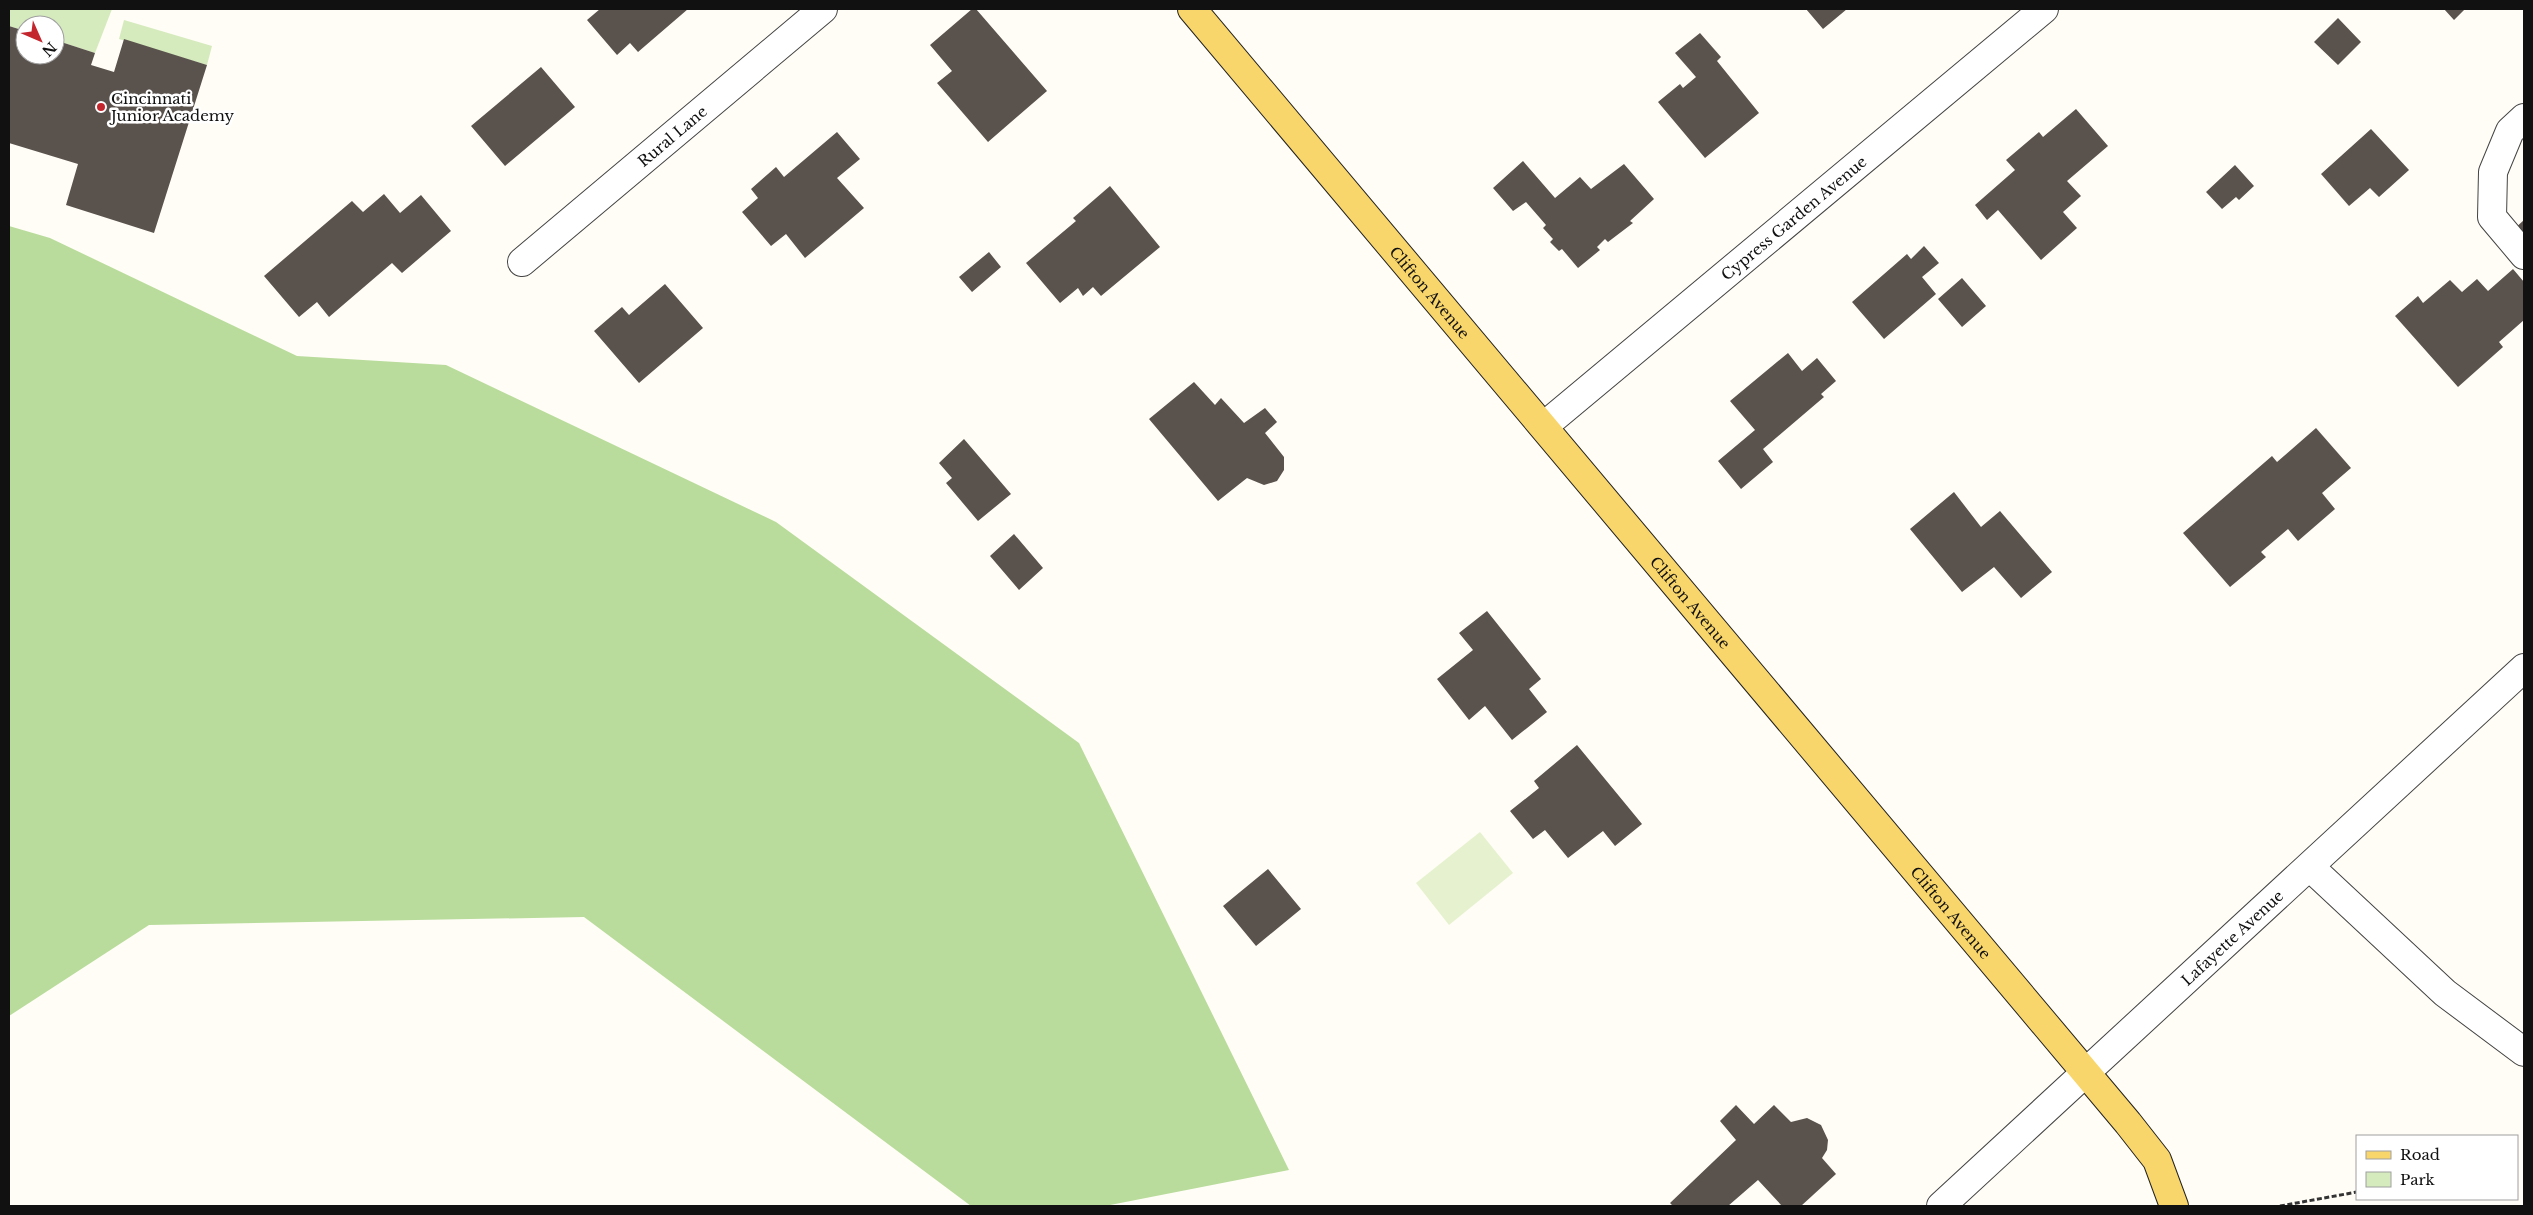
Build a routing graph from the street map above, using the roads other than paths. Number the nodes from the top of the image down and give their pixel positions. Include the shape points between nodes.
1 (823, 9) edge
2 (1192, 9) edge
3 (2044, 9) edge
4 (2524, 118) edge
5 (2524, 255) edge
6 (522, 262) dead end
7 (1544, 426) junction
8 (2524, 668) edge
9 (2310, 867) junction
10 (2524, 1052) edge
11 (2087, 1074) junction
12 (1941, 1206) edge
13 (2174, 1206) edge

1 - 6 street, Rural Lane
2 - 7 main road, Clifton Avenue
3 - 7 street, Cypress Garden Avenue
4 - 5 street via 2510,131 2493,172 2492,217
7 - 11 main road, Clifton Avenue
8 - 9 street, Lafayette Avenue
9 - 10 street via 2445,993
9 - 11 street, Lafayette Avenue
11 - 12 street, Lafayette Avenue
11 - 13 main road, Clifton Avenue via 2157,1160

